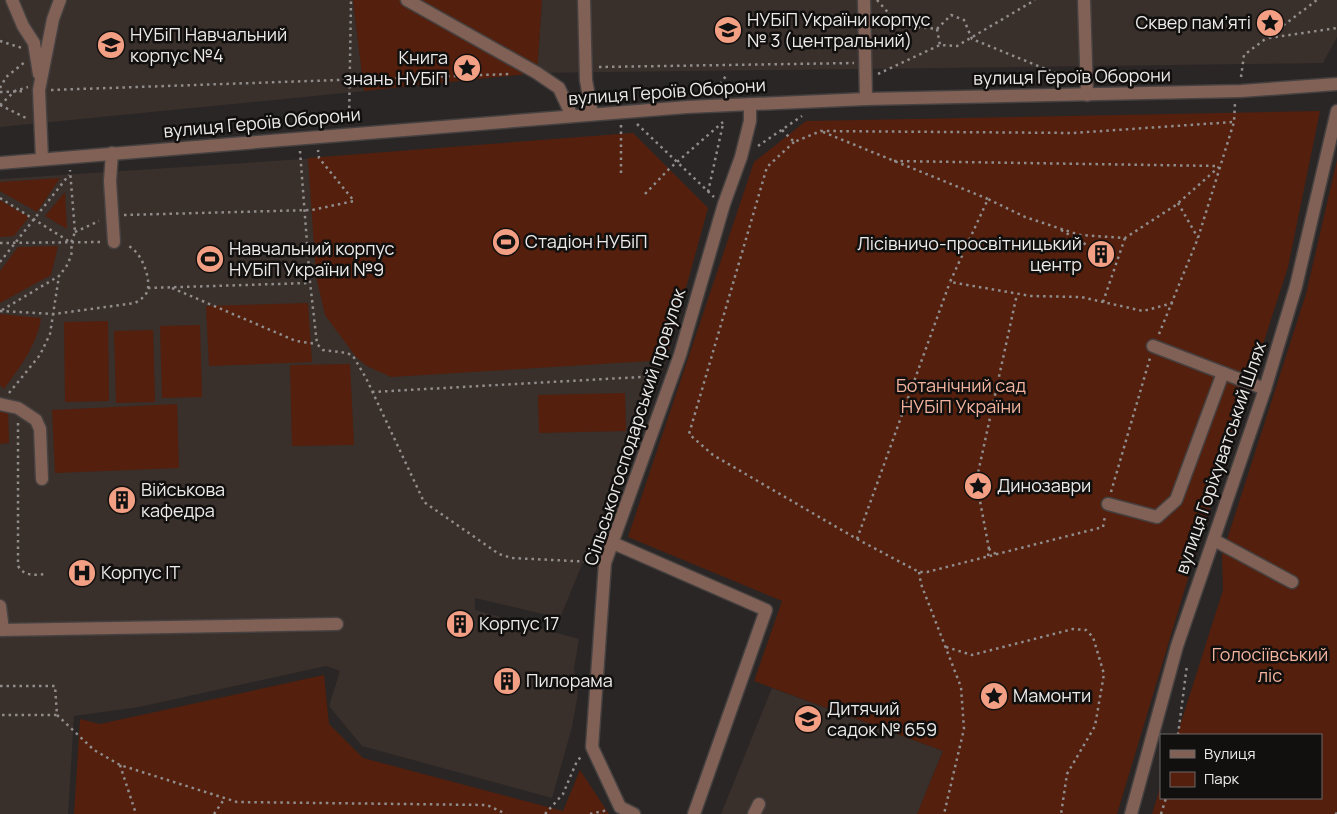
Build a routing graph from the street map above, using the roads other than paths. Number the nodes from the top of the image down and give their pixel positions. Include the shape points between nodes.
1 (12, 0) edge
2 (60, 0) edge
3 (407, 0) edge
4 (584, 0) edge
5 (864, 0) edge
6 (1084, 0) edge
7 (1337, 84) edge
8 (39, 86) junction
9 (1087, 95) junction
10 (866, 99) junction
11 (750, 104) junction
12 (1337, 112) edge
13 (592, 114) junction
14 (572, 116) junction
15 (112, 153) junction
16 (42, 159) junction
17 (0, 163) edge
18 (114, 242) dead end
19 (1153, 346) road end
20 (1223, 373) junction
21 (1265, 389) junction
22 (2, 401) edge
23 (42, 479) dead end
24 (1108, 504) road end
25 (1214, 540) junction
26 (613, 543) junction
27 (1292, 582) dead end
28 (0, 606) edge
29 (337, 624) dead end
30 (1, 630) edge
31 (634, 814) edge
32 (694, 814) edge
33 (1131, 814) edge

1 - 8 street via 34,43
2 - 8 street
3 - 14 street via 537,73 558,88
4 - 13 street via 585,67
5 - 10 street
6 - 9 street
7 - 9 street, вулиця Героїв Оборони via 1238,96
8 - 16 street
9 - 10 street, вулиця Героїв Оборони
10 - 11 street, вулиця Героїв Оборони
11 - 13 street, вулиця Героїв Оборони
11 - 26 street, Сільськогосподарський провулок via 750,121 740,157 680,355
12 - 21 street, вулиця Горіхуватський Шлях via 1296,286
13 - 14 street, вулиця Героїв Оборони
14 - 15 street, вулиця Героїв Оборони
15 - 16 street, вулиця Героїв Оборони
15 - 18 street via 110,181
16 - 17 street, вулиця Героїв Оборони
19 - 20 street
20 - 21 street
20 - 24 street via 1176,500 1157,516
21 - 25 street, вулиця Горіхуватський Шлях
22 - 23 street via 36,420 40,428
25 - 27 street
25 - 33 street, вулиця Горіхуватський Шлях via 1176,646
26 - 31 street, Сільськогосподарський провулок via 604,563 592,747 620,807
26 - 32 street via 766,610
28 - 30 street
29 - 30 street

